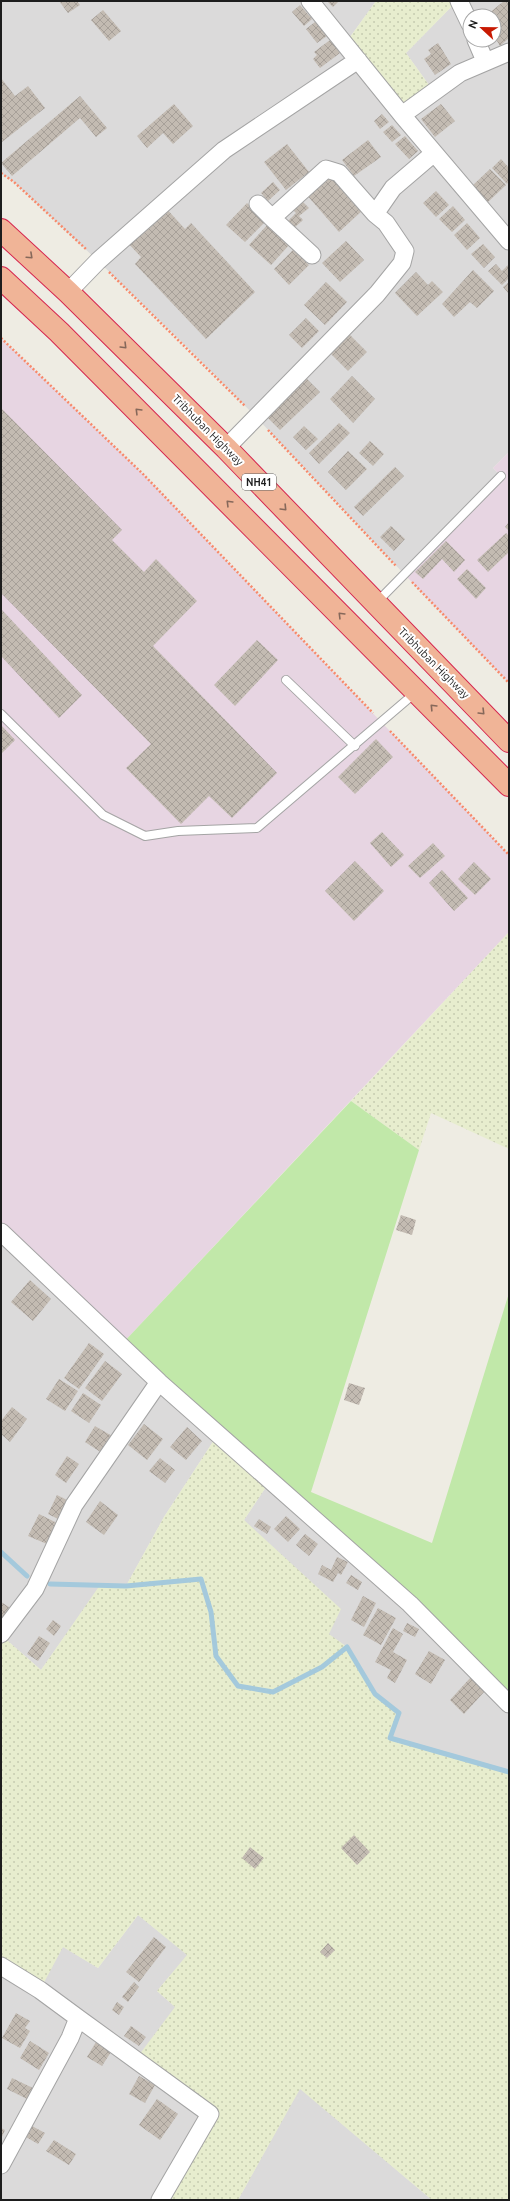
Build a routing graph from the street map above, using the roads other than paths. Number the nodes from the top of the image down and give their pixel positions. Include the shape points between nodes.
1 (310, 1) edge
2 (479, 48) edge
3 (509, 52) edge
4 (358, 60) junction
5 (485, 61) junction
6 (402, 115) junction
7 (434, 153) junction
8 (258, 204) dead end
9 (376, 214) junction
10 (272, 218) junction
11 (1, 230) edge
12 (509, 241) edge
13 (312, 255) dead end
14 (1, 278) edge
15 (68, 292) junction
16 (226, 448) junction
17 (501, 476) dead end
18 (375, 604) junction
19 (286, 680) dead end
20 (418, 691) junction
21 (1, 714) edge
22 (509, 740) edge
23 (355, 746) junction
24 (509, 785) edge
25 (1, 1232) edge
26 (159, 1382) junction
27 (1, 1634) edge
28 (509, 1704) edge
29 (1, 1966) edge
30 (78, 2018) junction
31 (1, 2165) edge
32 (160, 2200) edge

1 - 4 street
2 - 5 street
3 - 5 street
4 - 6 street
4 - 15 street via 224,150 98,261
5 - 6 street via 460,73
6 - 7 street
7 - 9 street via 393,188
7 - 12 street
8 - 10 street
9 - 10 street via 339,173 326,169
9 - 16 street via 386,223 405,251 402,263 377,294
10 - 13 street
11 -> 15 highway, Tribhuban Highway / NH41
20 -> 14 highway via 59,332
15 -> 16 highway, Tribhuban Highway / NH41
16 -> 18 highway, Tribhuban Highway / NH41
17 - 18 lane
18 -> 22 highway, Tribhuban Highway / NH41
19 - 23 lane
20 - 23 lane
24 -> 20 highway
21 - 23 lane via 103,815 144,836 178,831 257,828
25 - 26 street
26 - 27 street via 74,1505 35,1588
26 - 28 street via 410,1604
29 - 30 street
30 - 31 street via 67,2044
30 - 32 street via 210,2114

